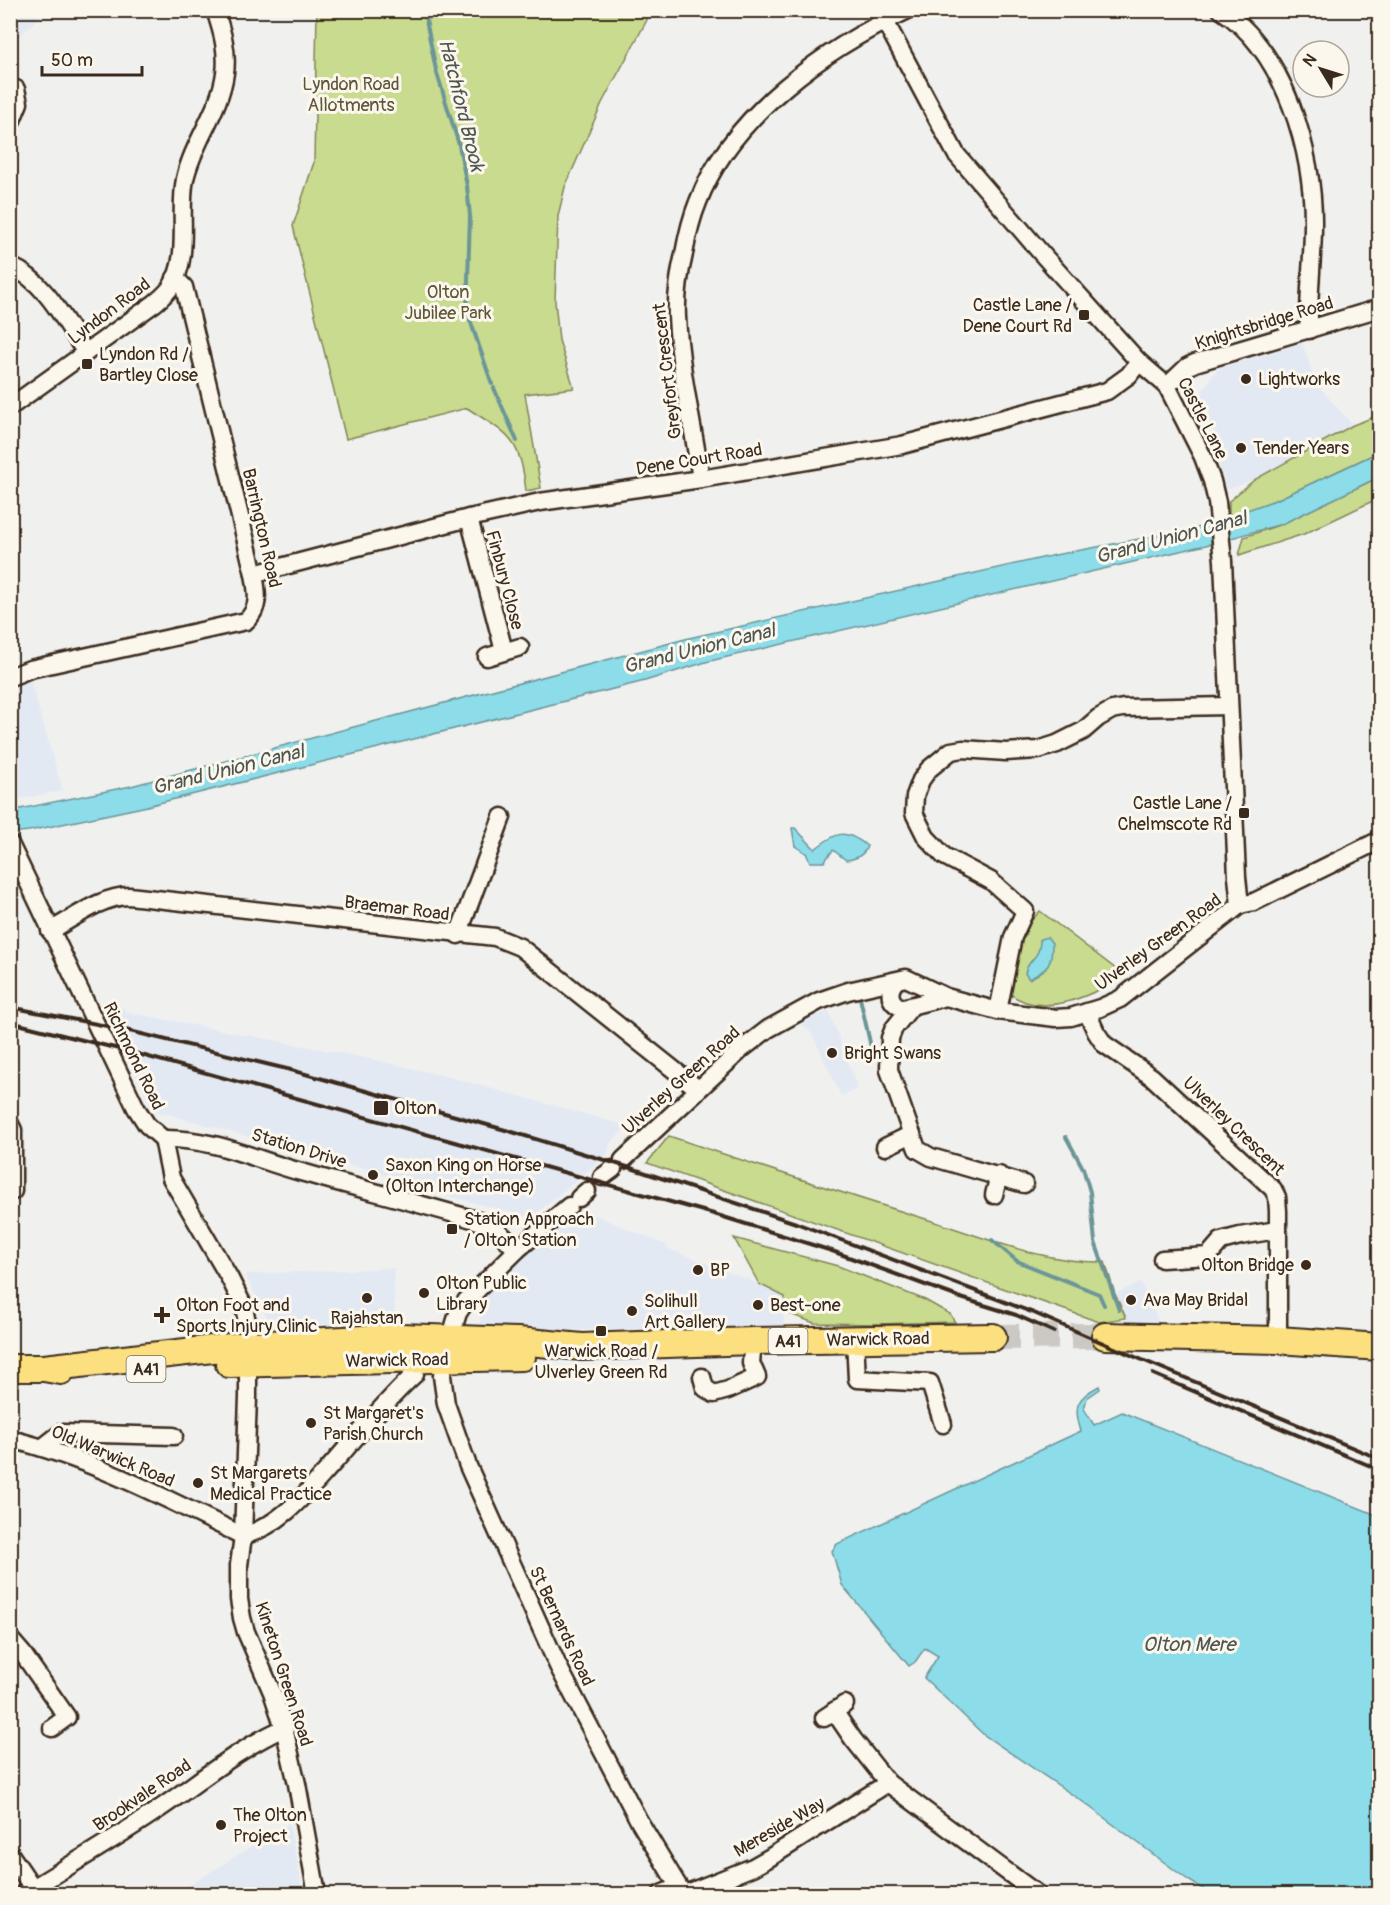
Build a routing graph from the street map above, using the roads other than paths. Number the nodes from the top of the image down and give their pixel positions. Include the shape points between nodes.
1 (216, 10) edge
2 (908, 10) edge
3 (1221, 10) edge
4 (882, 16) edge
5 (16, 89) dead end
6 (10, 125) edge
7 (10, 266) edge
8 (176, 278) junction
9 (1380, 308) edge
10 (1309, 330) junction
11 (86, 353) junction
12 (1139, 362) junction
13 (1167, 386) junction
14 (10, 407) edge
15 (701, 479) junction
16 (469, 518) junction
17 (254, 574) junction
18 (520, 647) dead end
19 (504, 651) junction
20 (487, 657) dead end
21 (10, 677) edge
22 (1228, 706) junction
23 (502, 817) dead end
24 (1380, 840) edge
25 (10, 844) edge
26 (1240, 905) junction
27 (50, 931) junction
28 (458, 934) junction
29 (896, 981) junction
30 (915, 982) junction
31 (864, 988) junction
32 (946, 997) junction
33 (892, 1001) junction
34 (914, 1006) junction
35 (998, 1011) junction
36 (1087, 1012) junction
37 (894, 1028) junction
38 (698, 1089) junction
39 (10, 1124) edge
40 (912, 1134) junction
41 (163, 1139) junction
42 (885, 1147) dead end
43 (613, 1169) dead end
44 (999, 1176) junction
45 (1024, 1184) dead end
46 (13, 1191) dead end
47 (994, 1196) dead end
48 (578, 1198) dead end
49 (1277, 1230) junction
50 (517, 1250) junction
51 (1162, 1259) dead end
52 (1105, 1336) tunnel mouth
53 (993, 1337) tunnel mouth
54 (855, 1339) junction
55 (1278, 1340) junction
56 (753, 1341) junction
57 (1380, 1347) edge
58 (447, 1349) junction
59 (248, 1354) junction
60 (10, 1368) edge
61 (415, 1374) dead end
62 (702, 1377) dead end
63 (944, 1424) dead end
64 (174, 1436) dead end
65 (10, 1439) edge
66 (43, 1447) junction
67 (243, 1536) junction
68 (10, 1639) edge
69 (834, 1711) dead end
70 (52, 1728) dead end
71 (284, 1728) junction
72 (888, 1783) junction
73 (10, 1854) edge
74 (28, 1891) edge
75 (681, 1891) edge
76 (317, 1894) edge
77 (662, 1894) edge
78 (1037, 1894) edge

1 - 8 street, Lyndon Road via 225,41 226,71 222,93 186,179
2 - 4 street, Greyfort Crescent
3 - 10 street via 1260,48 1283,83 1309,167 1314,224
4 - 12 street, Castle Lane via 957,154
4 - 15 street, Greyfort Crescent via 770,99 732,144 698,201 678,280 677,317
5 - 6 street via 19,103
7 - 11 street via 25,272 39,285
8 - 11 street, Lyndon Road via 155,303
8 - 17 street, Barrington Road via 184,287
9 - 10 street, Knightsbridge Road
10 - 13 street, Knightsbridge Road via 1195,363
11 - 14 street, Lyndon Road
12 - 13 street, Castle Lane
12 - 15 street, Dene Court Road via 1107,391 902,445
13 - 22 street, Castle Lane via 1203,457 1217,502
15 - 16 street, Dene Court Road via 540,502
16 - 17 street, Dene Court Road
16 - 19 street, Finbury Close
17 - 21 street, Barrington Road via 258,599 246,621
18 - 19 street, Finbury Close
19 - 20 street, Finbury Close
22 - 26 street, Castle Lane
22 - 35 street via 1123,708 1105,714 1057,744 1028,752 963,749 951,752 928,769 915,796 914,813 926,837 944,856 990,881 1025,911 1012,937
23 - 28 street
24 - 26 street, Ulverley Green Road via 1254,902
25 - 27 street, Richmond Road
26 - 36 street, Ulverley Green Road via 1120,999
27 - 28 street, Braemar Road via 117,896 129,896
27 - 41 street, Richmond Road via 136,1108
28 - 38 street, Braemar Road via 495,937 520,947
29 - 30 street via 906,978
29 - 31 street, Ulverley Green Road
29 - 33 street via 891,989
30 - 32 street, Ulverley Green Road
30 - 34 street via 920,996
31 - 33 street
31 - 38 street, Ulverley Green Road via 819,1001 768,1029
32 - 34 street, Ulverley Green Road
32 - 35 street, Ulverley Green Road
33 - 34 street via 902,1008
33 - 37 street
34 - 37 street
35 - 36 street, Ulverley Green Road via 1056,1018
36 - 49 street, Ulverley Crescent via 1104,1044 1152,1077 1273,1189 1278,1204
37 - 40 street via 888,1070
38 - 43 street, Ulverley Green Road
39 - 46 street
40 - 42 street
40 - 44 street via 918,1149 931,1157
41 - 50 street, Station Drive via 210,1142 299,1172 482,1222 497,1230
41 - 59 street via 171,1178 244,1307
44 - 45 street
44 - 47 street
48 - 50 street
49 - 51 street via 1221,1241 1208,1256
49 - 55 street, Ulverley Crescent
50 - 58 street via 466,1301 454,1319
52 - 55 highway
53 - 54 highway, Warwick Road / A41
54 - 56 highway, Warwick Road / A41
54 - 63 street via 857,1380 930,1383
55 - 57 highway
56 - 58 highway, Warwick Road / A41 via 582,1347 521,1357
56 - 62 street via 751,1363 757,1377 714,1394 705,1388
58 - 59 highway, Warwick Road / A41
58 - 75 street, St Bernards Road via 442,1377 446,1404 468,1466 558,1666 639,1821
59 - 60 highway, Warwick Road / A41
59 - 67 street, Kineton Green Road
61 - 67 street via 393,1393 294,1506 264,1528
64 - 66 street via 61,1433
65 - 66 street, Old Warwick Road
66 - 67 street, Old Warwick Road via 111,1472
67 - 71 street, Kineton Green Road via 239,1565 242,1618
68 - 70 street via 67,1717
69 - 72 street
71 - 74 street, Brookvale Road via 234,1756 156,1812
71 - 76 street, Kineton Green Road
72 - 75 street, Mereside Way via 769,1858
72 - 78 street
73 - 74 street
75 - 77 street, Mereside Way

